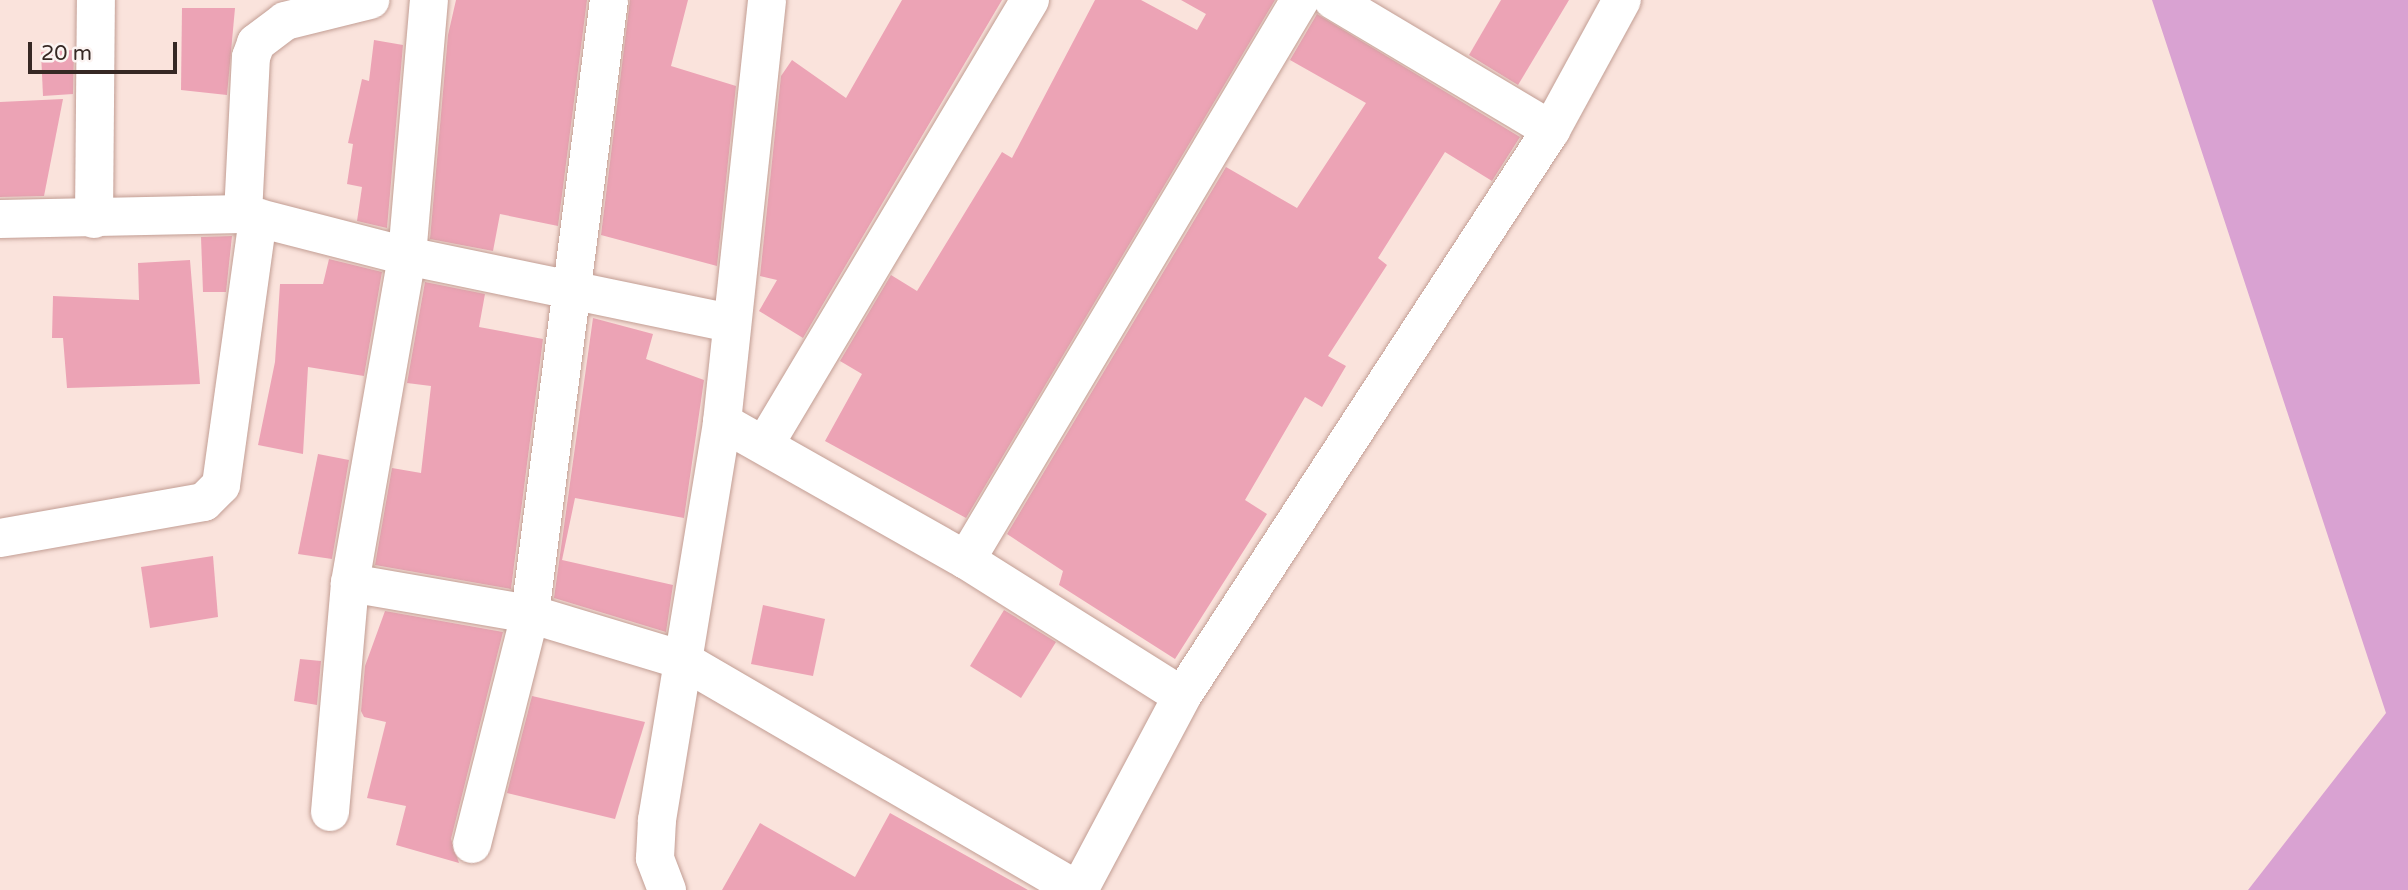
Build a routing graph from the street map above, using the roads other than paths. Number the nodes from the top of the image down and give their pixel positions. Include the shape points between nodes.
1 (96, 0) edge
2 (370, 0) edge
3 (429, 0) edge
4 (609, 0) edge
5 (767, 0) edge
6 (1030, 0) edge
7 (1300, 0) edge
8 (1333, 0) edge
9 (1622, 0) edge
10 (1551, 130) junction
11 (250, 216) junction
12 (0, 219) edge
13 (94, 219) junction
14 (407, 256) junction
15 (574, 292) junction
16 (730, 323) junction
17 (722, 422) junction
18 (765, 444) junction
19 (0, 538) edge
20 (966, 560) junction
21 (351, 583) junction
22 (530, 614) junction
23 (682, 660) junction
24 (1182, 696) junction
25 (330, 812) dead end
26 (472, 844) dead end
27 (667, 890) edge
28 (1078, 890) edge

1 - 13 street
2 - 11 street via 285,21 256,43 251,57
3 - 14 street
4 - 15 street
5 - 16 street
6 - 18 street
7 - 20 street
8 - 10 street
9 - 10 street
10 - 24 street
11 - 13 street
11 - 14 street
11 - 19 street via 221,485 204,502
12 - 13 street
14 - 15 street
14 - 21 street
15 - 16 street
15 - 22 street
16 - 17 street
17 - 18 street
17 - 23 street
18 - 20 street
20 - 24 street
21 - 22 street
21 - 25 street
22 - 23 street
22 - 26 street
23 - 27 street via 657,820 656,858
23 - 28 street
24 - 28 street

